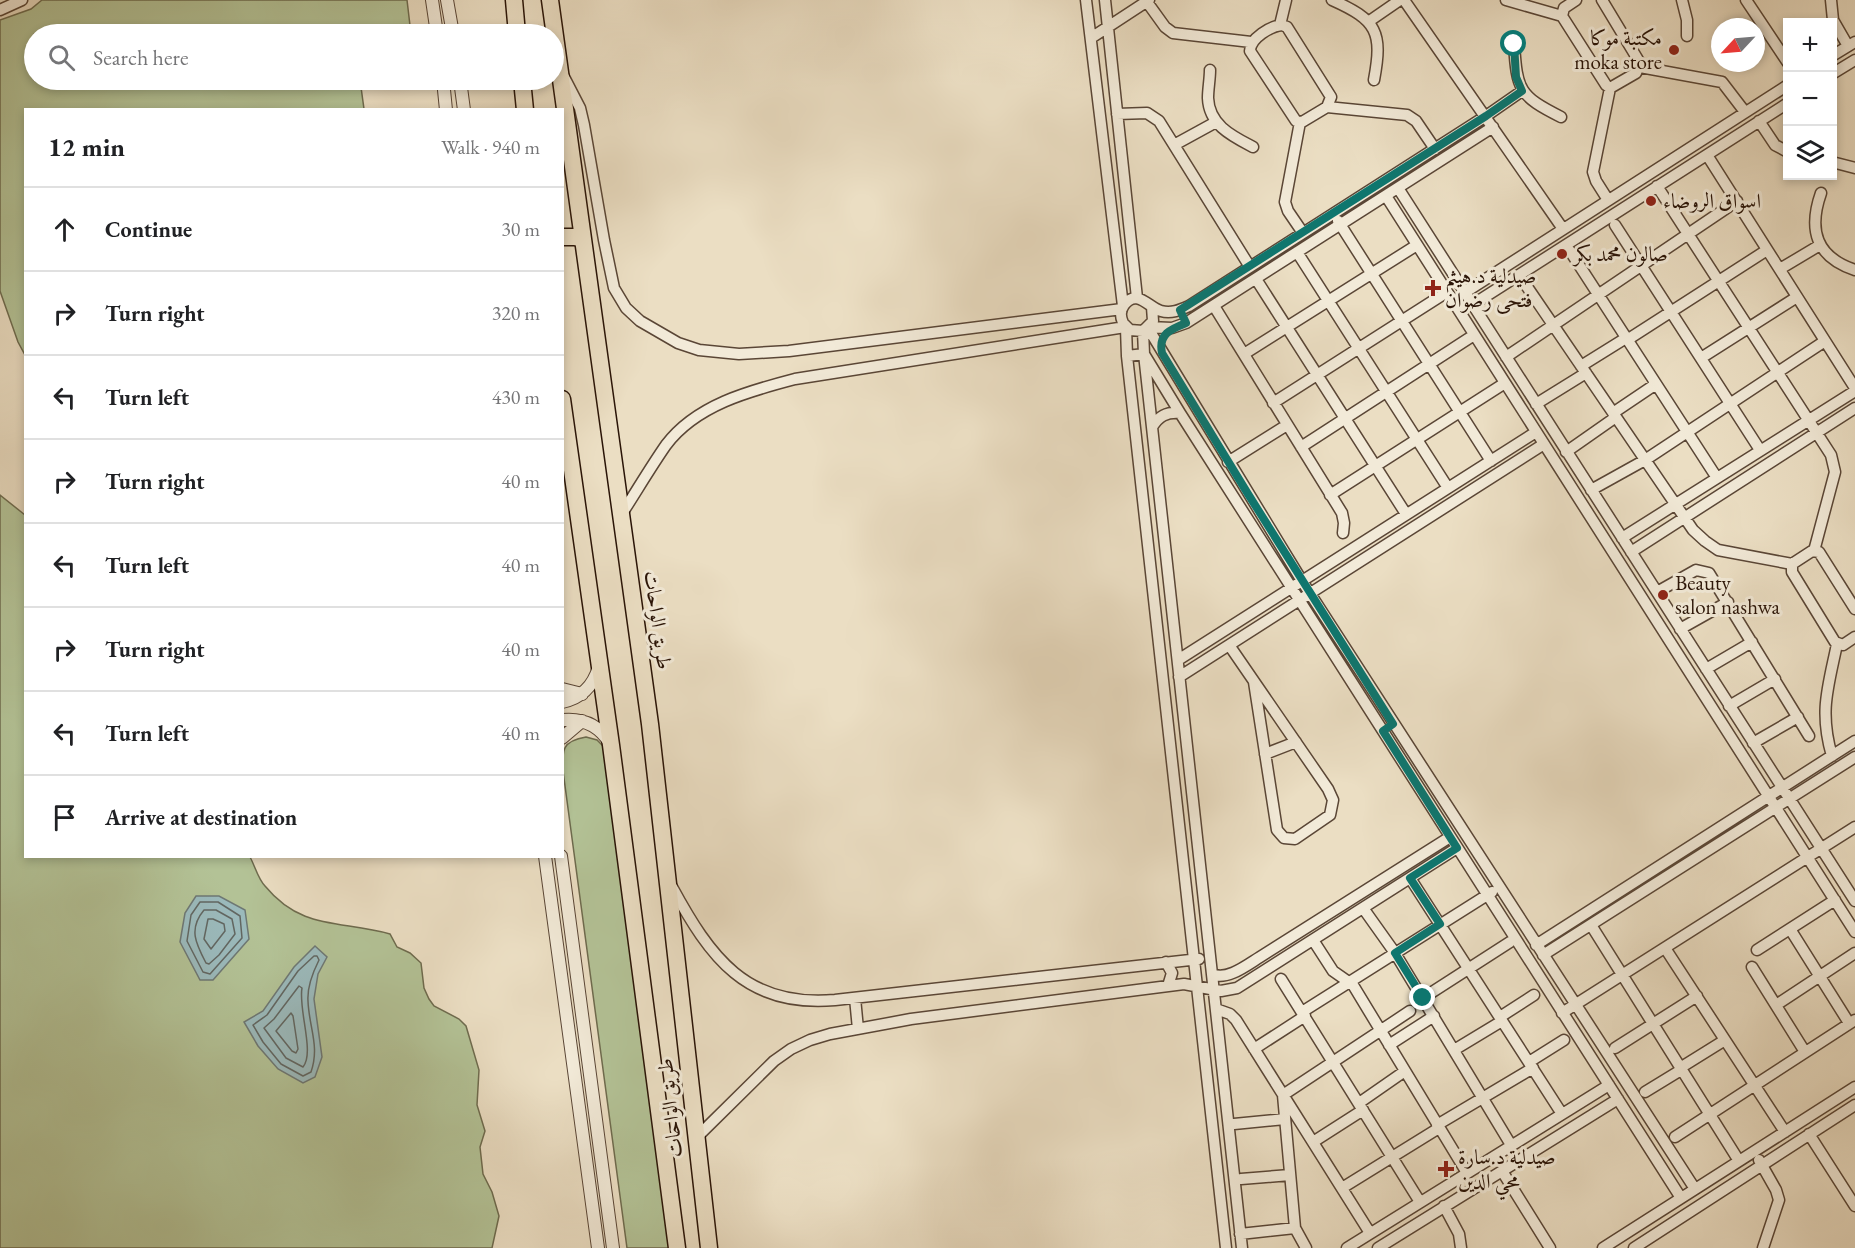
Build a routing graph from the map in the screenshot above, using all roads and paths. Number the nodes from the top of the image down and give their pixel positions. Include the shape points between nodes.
1 (22, 0) edge
2 (432, 0) edge
3 (447, 0) edge
4 (514, 0) edge
5 (550, 0) edge
6 (1086, 0) edge
7 (1105, 0) edge
8 (1286, 0) edge
9 (1332, 0) edge
10 (1402, 0) edge
11 (1506, 0) edge
12 (1576, 0) edge
13 (1602, 0) edge
14 (1682, 0) edge
15 (1746, 0) edge
16 (1831, 0) edge
17 (1148, 1) edge
18 (0, 10) edge
19 (1562, 16) junction
20 (1368, 22) junction
21 (436, 24) edge
22 (451, 24) edge
23 (516, 24) edge
24 (553, 24) edge
25 (1280, 25) junction
26 (1108, 27) junction
27 (1687, 36) dead end
28 (1091, 38) junction
29 (1251, 42) junction
30 (1514, 44) dead end
31 (1852, 44) edge
32 (1837, 53) edge
33 (1783, 56) edge
34 (1855, 60) edge
35 (1640, 67) junction
36 (1210, 70) dead end
37 (1836, 72) edge
38 (564, 78) edge
39 (1374, 80) dead end
40 (1610, 88) junction
41 (1783, 88) edge
42 (443, 90) edge
43 (461, 90) edge
44 (523, 90) edge
45 (563, 90) edge
46 (1522, 91) junction
47 (1783, 106) edge
48 (1327, 107) junction
49 (446, 108) edge
50 (464, 108) edge
51 (525, 108) edge
52 (1745, 112) junction
53 (1117, 114) junction
54 (1486, 116) junction
55 (1561, 117) dead end
56 (1759, 121) junction
57 (1216, 122) junction
58 (1300, 123) junction
59 (1493, 127) junction
60 (1174, 145) junction
61 (1253, 147) dead end
62 (1435, 149) junction
63 (1783, 149) edge
64 (1707, 155) junction
65 (1837, 163) edge
66 (1855, 168) edge
67 (1657, 186) junction
68 (1398, 188) junction
69 (1625, 189) junction
70 (1821, 193) dead end
71 (577, 195) junction
72 (1386, 196) junction
73 (1608, 200) junction
74 (1737, 201) junction
75 (1633, 202) junction
76 (564, 205) edge
77 (1333, 213) junction
78 (1341, 225) junction
79 (1615, 225) dead end
80 (1563, 229) junction
81 (1303, 233) junction
82 (1688, 234) junction
83 (564, 237) edge
84 (582, 239) junction
85 (1417, 245) junction
86 (1820, 245) junction
87 (1767, 250) junction
88 (1569, 251) dead end
89 (1297, 252) junction
90 (1641, 266) junction
91 (1250, 267) junction
92 (1780, 269) junction
93 (1855, 270) edge
94 (1371, 273) junction
95 (1519, 275) junction
96 (1256, 279) junction
97 (1718, 281) junction
98 (1447, 292) junction
99 (1464, 292) junction
100 (1598, 295) junction
101 (1797, 297) junction
102 (1137, 298) junction
103 (1328, 301) junction
104 (1472, 305) junction
105 (1214, 306) junction
106 (1152, 307) junction
107 (1122, 308) junction
108 (1180, 310) junction
109 (1671, 312) junction
110 (1402, 321) junction
111 (1186, 323) junction
112 (1553, 325) junction
113 (1126, 327) junction
114 (1287, 327) junction
115 (1172, 328) junction
116 (1748, 328) junction
117 (1147, 329) junction
118 (1474, 335) junction
119 (1626, 339) junction
120 (1826, 341) junction
121 (1359, 348) junction
122 (1162, 353) junction
123 (1144, 354) junction
124 (1244, 354) junction
125 (1127, 356) junction
126 (1506, 357) junction
127 (1701, 358) junction
128 (1429, 364) junction
129 (1584, 370) junction
130 (1777, 373) junction
131 (1317, 375) junction
132 (1505, 383) junction
133 (1656, 384) junction
134 (1855, 389) edge
135 (1386, 392) junction
136 (1273, 402) junction
137 (1536, 404) junction
138 (1730, 404) junction
139 (1855, 408) edge
140 (1460, 412) junction
141 (564, 413) edge
142 (1180, 413) junction
143 (1615, 415) junction
144 (1345, 418) junction
145 (1808, 420) junction
146 (1287, 425) junction
147 (1152, 427) junction
148 (1536, 432) junction
149 (1687, 433) junction
150 (1816, 433) junction
151 (1417, 440) junction
152 (1777, 440) junction
153 (1544, 444) junction
154 (1301, 447) junction
155 (1760, 450) junction
156 (1566, 452) junction
157 (1785, 453) junction
158 (1645, 460) junction
159 (1491, 461) junction
160 (1228, 462) junction
161 (1376, 466) junction
162 (1717, 478) junction
163 (1448, 488) junction
164 (1591, 490) junction
165 (1248, 494) junction
166 (1330, 495) junction
167 (1237, 502) junction
168 (1600, 503) junction
169 (1675, 504) junction
170 (1410, 512) junction
171 (1588, 513) junction
172 (621, 516) junction
173 (1684, 517) junction
174 (1422, 521) junction
175 (1163, 532) junction
176 (1147, 533) junction
177 (1343, 533) dead end
178 (1622, 538) junction
179 (1814, 551) junction
180 (1631, 552) junction
181 (1792, 564) junction
182 (1302, 580) junction
183 (1291, 587) junction
184 (1657, 592) junction
185 (1310, 593) junction
186 (1299, 600) junction
187 (1728, 602) junction
188 (1855, 609) edge
189 (1680, 629) junction
190 (1855, 637) edge
191 (1752, 642) junction
192 (1837, 644) junction
193 (1229, 645) junction
194 (1693, 649) junction
195 (1680, 658) junction
196 (1178, 660) junction
197 (599, 666) junction
198 (1706, 669) junction
199 (1179, 677) junction
200 (1775, 679) junction
201 (1254, 682) junction
202 (564, 690) edge
203 (582, 694) junction
204 (564, 701) edge
205 (1729, 706) junction
206 (1798, 717) junction
207 (564, 720) edge
208 (582, 721) junction
209 (1393, 724) junction
210 (1383, 731) junction
211 (564, 736) edge
212 (1809, 736) dead end
213 (1855, 741) edge
214 (1296, 742) junction
215 (1753, 743) junction
216 (611, 745) junction
217 (1265, 754) junction
218 (1832, 756) junction
219 (1855, 757) edge
220 (1782, 788) junction
221 (1192, 791) junction
222 (1175, 793) junction
223 (1769, 796) junction
224 (1789, 799) junction
225 (1776, 807) junction
226 (1855, 827) edge
227 (1450, 837) junction
228 (1457, 848) junction
229 (1821, 849) junction
230 (1808, 857) junction
231 (545, 858) edge
232 (561, 858) edge
233 (1410, 878) junction
234 (669, 881) junction
235 (1850, 884) edge
236 (1499, 887) junction
237 (1487, 895) junction
238 (1854, 898) edge
239 (1835, 900) junction
240 (1363, 908) junction
241 (1440, 924) junction
242 (1591, 925) junction
243 (1790, 929) junction
244 (1855, 932) edge
245 (1313, 940) junction
246 (1510, 942) dead end
247 (1536, 945) junction
248 (1665, 948) junction
249 (1757, 950) dead end
250 (1395, 953) junction
251 (1855, 953) edge
252 (1266, 954) junction
253 (1543, 955) junction
254 (1194, 958) junction
255 (1166, 962) junction
256 (1274, 966) junction
257 (1752, 967) dead end
258 (1211, 969) junction
259 (1468, 969) junction
260 (1622, 975) junction
261 (1820, 976) junction
262 (1281, 979) dead end
263 (1348, 982) junction
264 (1196, 985) junction
265 (1168, 986) junction
266 (1213, 989) junction
267 (1534, 995) dead end
268 (1697, 996) junction
269 (855, 998) junction
270 (1423, 998) junction
271 (1575, 1005) junction
272 (1776, 1005) junction
273 (1216, 1009) junction
274 (1410, 1011) dead end
275 (1562, 1012) junction
276 (1304, 1014) junction
277 (1434, 1016) junction
278 (1501, 1019) junction
279 (1852, 1022) edge
280 (1653, 1024) junction
281 (858, 1029) junction
282 (1380, 1030) junction
283 (1564, 1040) dead end
284 (1725, 1040) junction
285 (1389, 1045) junction
286 (1615, 1048) dead end
287 (1254, 1049) junction
288 (1454, 1050) junction
289 (1805, 1052) junction
290 (1333, 1062) junction
291 (1531, 1065) junction
292 (1681, 1069) junction
293 (1405, 1071) junction
294 (1608, 1085) junction
295 (1754, 1085) junction
296 (1855, 1087) edge
297 (1645, 1092) dead end
298 (1283, 1095) junction
299 (1483, 1098) junction
300 (1618, 1099) junction
301 (593, 1104) junction
302 (1855, 1105) edge
303 (579, 1106) junction
304 (1361, 1107) junction
305 (1562, 1114) junction
306 (1709, 1114) junction
307 (1285, 1119) junction
308 (1234, 1124) dead end
309 (1438, 1127) junction
310 (1785, 1132) junction
311 (1809, 1134) junction
312 (1675, 1137) dead end
313 (695, 1138) junction
314 (1313, 1142) junction
315 (1511, 1145) junction
316 (1231, 1146) junction
317 (1215, 1148) junction
318 (1668, 1148) junction
319 (1754, 1152) junction
320 (1392, 1157) junction
321 (1654, 1157) junction
322 (1739, 1161) junction
323 (1762, 1165) junction
324 (1502, 1171) junction
325 (1467, 1173) junction
326 (1290, 1175) junction
327 (1242, 1179) dead end
328 (1342, 1188) junction
329 (1695, 1189) junction
330 (1681, 1198) junction
331 (1420, 1202) junction
332 (1444, 1206) junction
333 (1855, 1206) edge
334 (1295, 1228) junction
335 (1370, 1233) junction
336 (1240, 1234) junction
337 (1349, 1247) edge
338 (598, 1248) edge
339 (613, 1248) edge
340 (677, 1248) edge
341 (709, 1248) edge
342 (1226, 1248) edge
343 (1242, 1248) edge
344 (1306, 1248) edge
345 (1378, 1248) edge
346 (1461, 1248) edge
347 (1550, 1248) edge
348 (1603, 1248) edge
349 (1634, 1248) edge
350 (1763, 1248) edge

1 - 18 street
2 - 21 street
3 - 22 street
4 - 23 highway
5 - 24 highway, طريق الواحات
6 - 28 street
7 - 26 street
8 - 25 street
9 - 20 street via 1358,12
10 - 20 street
10 - 54 street
11 - 19 street
12 - 19 street via 1563,8
13 - 35 street via 1640,59
14 - 27 street
15 - 33 street
16 - 31 street via 1833,20
17 - 26 street
17 - 29 street via 1173,33
19 - 40 street
20 - 39 street via 1379,51
25 - 29 street
25 - 48 street via 1287,27 1330,94
26 - 28 street
26 - 53 street
28 - 107 street
29 - 58 street via 1252,53
30 - 46 street via 1516,77
31 - 32 street
34 - 37 street
35 - 40 street
35 - 52 street via 1722,82
36 - 57 street via 1208,98
38 - 107 street via 580,108 614,288 640,321 678,343 720,353 789,351
40 - 73 street via 1593,172
41 - 52 street
42 - 49 street
43 - 50 street
44 - 51 highway
45 - 71 highway, طريق الواحات
46 - 54 street
46 - 55 street via 1532,102
47 - 56 street
48 - 58 street
48 - 62 street via 1407,115 1416,121
52 - 69 street
53 - 60 street via 1142,112 1154,117
53 - 102 street
54 - 59 street
54 - 62 street
56 - 63 street via 1775,145
56 - 64 street
57 - 60 street
57 - 61 street
58 - 81 street via 1285,202
59 - 68 street
59 - 80 street
60 - 91 street
62 - 77 street
64 - 67 street
64 - 74 street
65 - 66 street
67 - 75 street
67 - 82 street
68 - 72 street
68 - 99 street
69 - 73 street
69 - 75 street
70 - 86 street via 1814,220
71 - 76 highway
71 - 84 highway, طريق الواحات
72 - 78 street
72 - 85 street
73 - 80 street
74 - 82 street
74 - 87 street
75 - 95 street
77 - 78 street
77 - 81 street
78 - 89 street
78 - 94 street
79 - 90 street
80 - 99 street
81 - 91 street
82 - 90 street
82 - 97 street
83 - 84 highway
84 - 172 highway, طريق الواحات
85 - 94 street
85 - 98 street
86 - 92 street
86 - 93 street via 1839,263
87 - 92 street
87 - 97 street
88 - 100 street
89 - 96 street
89 - 103 street
90 - 100 street
90 - 109 street
91 - 108 street
92 - 101 street
94 - 103 street
94 - 110 street
95 - 104 street
95 - 112 street
96 - 105 street
96 - 114 street
97 - 109 street
97 - 116 street
98 - 110 street
98 - 118 street
99 - 104 street
100 - 112 street
100 - 119 street
101 - 116 street
101 - 120 street
102 - 106 street
102 - 107 street
103 - 114 street
103 - 121 street
104 - 126 street
105 - 111 street
105 - 124 street
106 - 108 street via 1161,311
106 - 117 street via 1153,321
107 - 113 street via 1121,319
108 - 111 street
109 - 119 street
109 - 127 street
110 - 121 street
110 - 128 street
111 - 115 street
112 - 126 street
112 - 129 street
113 - 117 street via 1134,332
113 - 125 street
113 - 172 street via 795,379 723,401 686,425 667,444
114 - 124 street
114 - 131 street
115 - 117 street
115 - 122 street via 1161,341
116 - 127 street
116 - 130 street
117 - 122 street
117 - 123 street
118 - 128 street
118 - 132 street
119 - 129 street
119 - 133 street
120 - 130 street
120 - 134 street
121 - 131 street
121 - 135 street
122 - 160 street
123 - 125 street
123 - 142 street
123 - 147 street
124 - 136 street
125 - 176 street
126 - 137 street
127 - 138 street
128 - 135 street
128 - 140 street
129 - 137 street
129 - 143 street
130 - 138 street
130 - 145 street
131 - 136 street
131 - 144 street
132 - 140 street
132 - 148 street
133 - 143 street
133 - 149 street
134 - 145 street
135 - 144 street
135 - 151 street
136 - 146 street
137 - 156 street
138 - 149 street
138 - 155 street
139 - 150 street
140 - 151 street
140 - 159 street
141 - 197 highway, طريق الواحات
142 - 147 street via 1163,415
142 - 167 street
143 - 156 street
143 - 158 street
144 - 154 street
144 - 161 street
145 - 150 street
145 - 152 street
146 - 154 street
146 - 160 street
147 - 175 street
148 - 153 street
148 - 159 street
149 - 158 street
149 - 162 street
150 - 157 street
150 - 179 street via 1831,455 1835,472
151 - 161 street
151 - 163 street
152 - 155 street
152 - 157 street
153 - 171 street
153 - 174 street
154 - 166 street
155 - 162 street
156 - 164 street
157 - 173 street
158 - 164 street
158 - 169 street
159 - 163 street
160 - 165 street
161 - 166 street
161 - 170 street
162 - 169 street
163 - 170 street
164 - 168 street
165 - 167 street
165 - 182 street
166 - 177 street via 1342,513
167 - 183 street
168 - 171 street
168 - 178 street
169 - 173 street
169 - 178 street
170 - 174 street
170 - 182 street
171 - 195 street
172 - 234 highway, طريق الواحات
173 - 180 street
173 - 181 street via 1705,542 1718,550
174 - 185 street
175 - 176 street
175 - 196 street
176 - 222 street
178 - 180 street
179 - 181 street
179 - 188 street via 1821,554
180 - 184 street
181 - 192 street via 1792,572
182 - 183 street
182 - 185 street
183 - 186 street
183 - 196 street
184 - 187 street via 1701,570 1712,576
184 - 189 street
185 - 186 street
185 - 209 street
186 - 193 street
186 - 210 street
187 - 189 street
187 - 191 street
189 - 194 street
190 - 192 street via 1843,645
191 - 198 street
191 - 200 street
192 - 218 street via 1824,706
193 - 199 street
193 - 201 street
194 - 195 street
194 - 198 street
195 - 223 street
196 - 199 street
197 - 203 street via 590,687
197 - 216 highway, طريق الواحات
198 - 205 street
199 - 221 street
200 - 205 street
200 - 206 street
201 - 214 street
201 - 217 street
202 - 203 street
203 - 204 street
205 - 215 street
206 - 212 street
206 - 215 street
207 - 208 street
208 - 211 street
208 - 216 street via 596,727
209 - 210 street
209 - 236 street
210 - 227 street
213 - 218 street
214 - 217 street
214 - 217 street via 1332,795 1334,805 1330,815 1295,839 1284,838 1277,830
215 - 220 street
216 - 340 highway, طريق الواحات
218 - 220 street
219 - 224 street
220 - 223 street
220 - 224 street
221 - 222 street
221 - 258 street
222 - 254 street
223 - 225 street
223 - 247 street
224 - 225 street
224 - 229 street
225 - 230 street
225 - 242 street
226 - 229 street
227 - 228 street
227 - 252 street
228 - 233 street
228 - 237 street
229 - 230 street
229 - 235 street
230 - 239 street
230 - 248 street
231 - 303 street
232 - 301 street
233 - 240 street
233 - 241 street
234 - 269 street via 706,943 739,979 797,1000
234 - 313 highway, طريق الواحات
235 - 238 street
236 - 237 street
236 - 247 street
237 - 241 street
237 - 275 street
239 - 243 street
239 - 244 street
240 - 245 street
240 - 250 street
241 - 250 street
241 - 259 street
242 - 253 street
242 - 260 street
243 - 249 street
243 - 261 street
245 - 256 street
245 - 263 street via 1333,971
246 - 259 street
247 - 253 street
248 - 260 street
248 - 268 street
250 - 263 street
250 - 270 street
251 - 261 street
252 - 256 street
252 - 258 street via 1230,974 1216,976
253 - 271 street
254 - 255 street
254 - 258 street via 1204,960
254 - 264 street
255 - 265 street via 1172,973
255 - 269 street
256 - 266 street via 1233,990
257 - 272 street
258 - 266 street
259 - 270 street
259 - 278 street
260 - 271 street
260 - 280 street
261 - 272 street
261 - 279 street
262 - 276 street
263 - 276 street
263 - 282 street
264 - 265 street
264 - 266 street
264 - 317 street
265 - 281 street
266 - 273 street
267 - 278 street
268 - 280 street
268 - 284 street
269 - 281 street
270 - 277 street
271 - 275 street
271 - 318 street
272 - 289 street
273 - 287 street via 1236,1020
273 - 316 street
274 - 282 street
275 - 294 street
276 - 287 street
276 - 290 street
277 - 285 street
277 - 288 street
278 - 288 street
278 - 291 street
279 - 289 street
280 - 286 street
280 - 292 street
281 - 313 street via 810,1040 791,1049
282 - 285 street
282 - 290 street
283 - 291 street
284 - 292 street
284 - 295 street
285 - 293 street
287 - 298 street
288 - 299 street
289 - 295 street
290 - 298 street
290 - 304 street
291 - 299 street
291 - 305 street
292 - 297 street
292 - 306 street
293 - 304 street
293 - 309 street
294 - 300 street
294 - 305 street
295 - 306 street
295 - 310 street
296 - 310 street
298 - 307 street
298 - 314 street
299 - 309 street
299 - 315 street
300 - 321 street
300 - 324 street
301 - 303 street
301 - 339 street
302 - 311 street
303 - 338 street
304 - 314 street
304 - 320 street
305 - 315 street
306 - 312 street
306 - 322 street
307 - 308 street
307 - 326 street
309 - 320 street
309 - 325 street
310 - 319 street
311 - 323 street
311 - 333 street
313 - 341 highway, طريق الواحات
314 - 328 street
315 - 325 street
316 - 317 street
316 - 336 street
317 - 342 street
318 - 321 street
318 - 329 street
319 - 322 street
319 - 323 street
320 - 328 street
320 - 331 street
321 - 330 street
322 - 329 street
323 - 349 street
323 - 350 street via 1779,1200
324 - 332 street
324 - 347 street
325 - 331 street
326 - 327 street
326 - 334 street
328 - 335 street
329 - 330 street
330 - 348 street
331 - 335 street
332 - 345 street
332 - 346 street via 1459,1234
334 - 336 street
334 - 344 street
335 - 337 street
336 - 343 street

